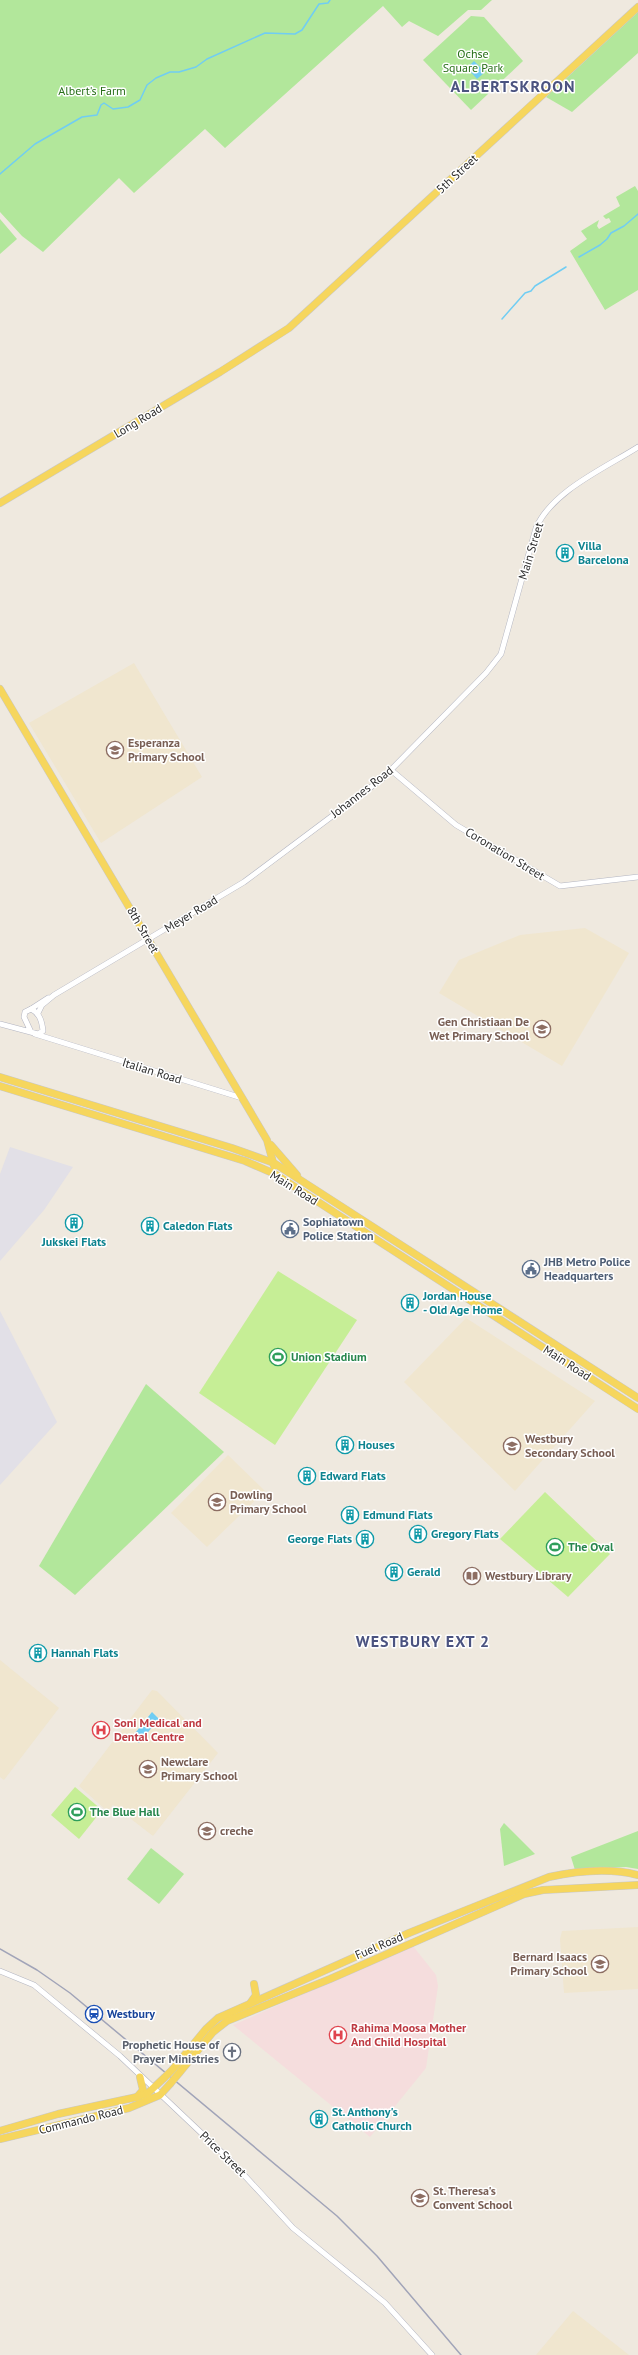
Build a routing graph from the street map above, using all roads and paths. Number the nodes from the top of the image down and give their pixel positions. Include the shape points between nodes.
1 (638, 7) edge
2 (275, 339) joint
3 (638, 447) edge
4 (0, 503) edge
5 (501, 654) joint
6 (0, 689) edge
7 (391, 770) junction
8 (638, 877) edge
9 (244, 882) joint
10 (148, 939) junction
11 (54, 995) junction
12 (31, 1009) junction
13 (38, 1013) junction
14 (24, 1017) junction
15 (0, 1024) edge
16 (42, 1026) junction
17 (9, 1027) junction
18 (33, 1033) junction
19 (63, 1043) junction
20 (0, 1077) edge
21 (0, 1086) edge
22 (242, 1098) junction
23 (269, 1143) junction
24 (259, 1156) junction
25 (274, 1163) junction
26 (275, 1174) junction
27 (300, 1180) junction
28 (638, 1398) edge
29 (638, 1409) edge
30 (638, 1875) edge
31 (638, 1885) edge
32 (0, 1971) edge
33 (254, 1984) dead end
34 (251, 2002) junction
35 (140, 2077) junction
36 (154, 2089) junction
37 (160, 2095) junction
38 (137, 2097) junction
39 (0, 2131) edge
40 (0, 2139) edge
41 (432, 2355) edge

1 - 2 main road, 5th Street
2 - 4 main road, Long Road
3 - 5 street, Main Street via 561,496 541,516
5 - 7 street, Johannes Road via 492,667 433,724
6 - 10 main road, 8th Street
7 - 8 street, Coronation Street via 456,825 560,886
7 - 9 street, Johannes Road
9 - 10 street, Meyer Road
10 - 11 street, Meyer Road
10 - 22 main road, 8th Street
11 - 12 street, Meyer Road
11 - 13 street, Meyer Road via 42,1005
12 - 13 street
12 - 14 street, Meyer Road via 25,1012
13 - 16 street
14 - 17 street via 20,1026
14 - 18 street
15 - 17 street, Italian Road
16 - 18 street via 42,1032
16 - 19 street, Italian Road via 48,1036
17 - 18 street, Italian Road
18 - 19 street, Italian Road
19 - 22 street, Italian Road
20 - 24 main road, Main Road
21 - 26 main road, Main Road via 245,1161
22 - 23 main road, 8th Street
23 - 24 main road via 267,1153
23 - 25 main road, 8th Street
23 - 27 main road
24 - 25 main road, Main Road
25 - 26 main road, 8th Street
25 - 27 main road, Main Road
26 - 29 main road, Main Road
27 - 28 main road, Main Road
30 - 34 main road, Fuel Road via 619,1871 570,1873 532,1882
31 - 37 main road, Fuel Road, bridge via 538,1891 507,1901 227,2021 213,2032
32 - 35 street, Price Street via 34,1985 120,2056
33 - 34 main road via 256,1995
34 - 36 main road, Fuel Road, bridge via 214,2021
35 - 36 street, Price Street
35 - 38 main road via 143,2090
36 - 37 street, Price Street
36 - 38 main road, Commando Road
37 - 40 main road, Commando Road via 129,2108 97,2117
37 - 41 street, Price Street via 247,2177 293,2228 385,2303
38 - 39 main road, Commando Road via 71,2111

